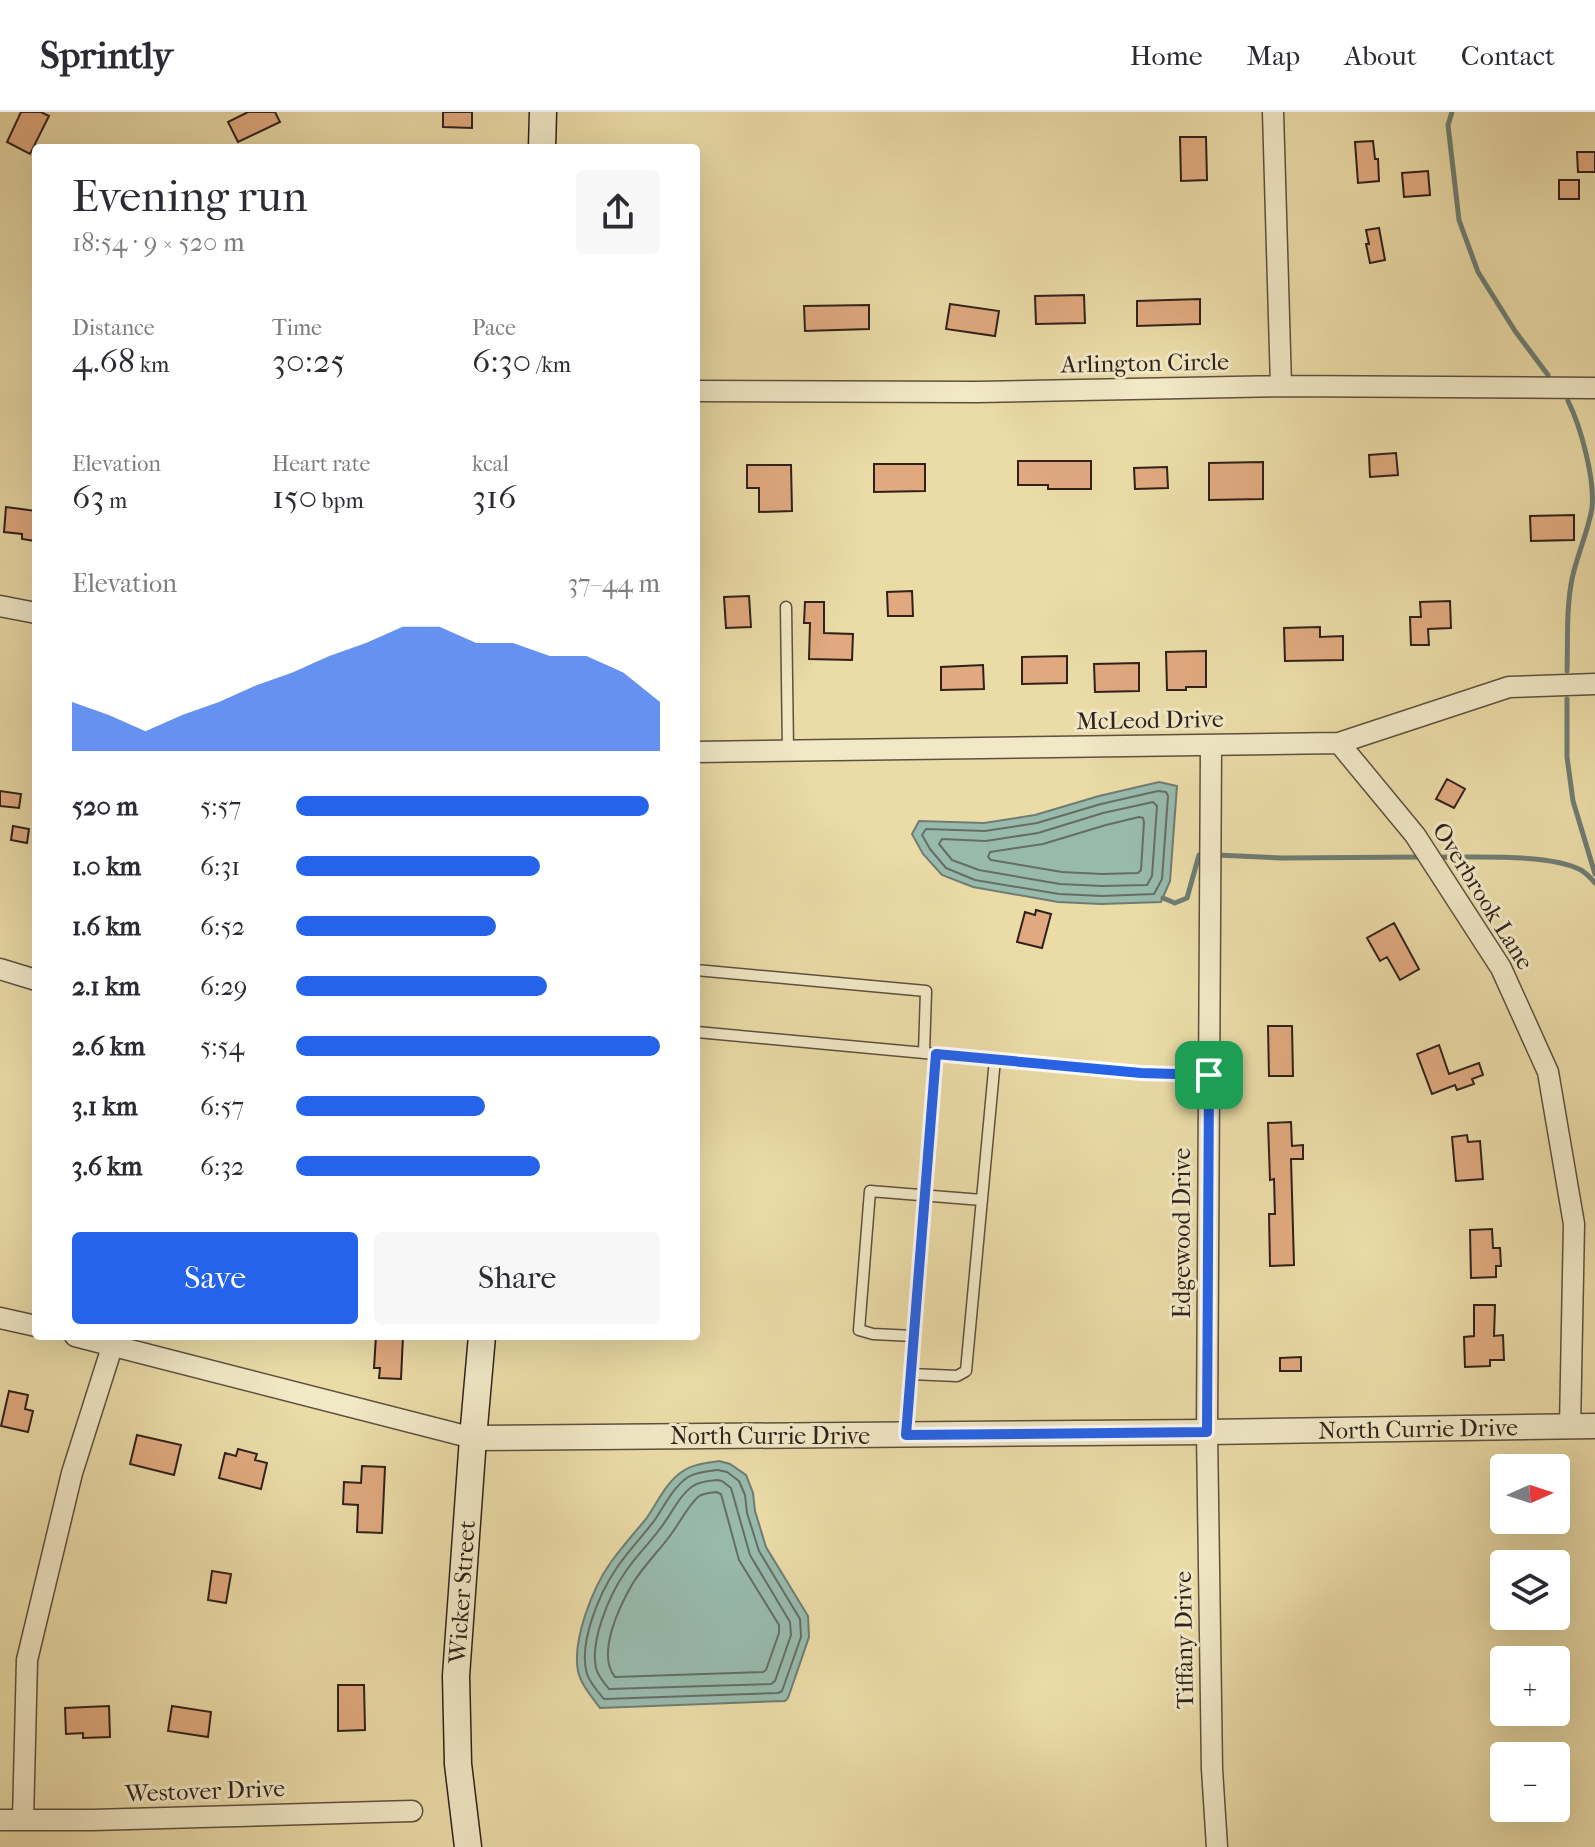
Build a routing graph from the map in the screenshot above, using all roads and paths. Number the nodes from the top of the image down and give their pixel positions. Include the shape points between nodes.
1 (543, 112) edge
2 (1273, 112) edge
3 (542, 144) edge
4 (1281, 386) junction
5 (1595, 388) edge
6 (700, 391) edge
7 (0, 606) edge
8 (786, 607) dead end
9 (32, 612) edge
10 (1595, 684) edge
11 (1339, 743) junction
12 (1211, 746) junction
13 (788, 751) junction
14 (700, 752) edge
15 (0, 969) edge
16 (700, 970) edge
17 (32, 979) edge
18 (700, 1032) edge
19 (930, 1053) junction
20 (995, 1059) junction
21 (1209, 1075) junction
22 (925, 1194) junction
23 (982, 1200) junction
24 (0, 1318) edge
25 (32, 1325) edge
26 (914, 1336) junction
27 (88, 1340) edge
28 (482, 1340) edge
29 (112, 1347) junction
30 (911, 1374) junction
31 (1595, 1426) edge
32 (1570, 1427) junction
33 (1207, 1432) junction
34 (906, 1435) junction
35 (473, 1438) junction
36 (412, 1811) dead end
37 (0, 1820) edge
38 (23, 1820) junction
39 (468, 1847) edge
40 (1217, 1847) edge

1 - 3 main road
2 - 4 street
4 - 5 street, Arlington Circle
4 - 6 street, Arlington Circle
7 - 9 street
8 - 13 lane
10 - 11 street, McLeod Drive via 1509,687
11 - 12 street, McLeod Drive
11 - 32 street, Overbrook Lane via 1415,835 1501,968 1548,1072 1574,1224
12 - 13 street, McLeod Drive
12 - 21 street, Edgewood Drive
13 - 14 street, McLeod Drive
15 - 17 street
16 - 19 lane via 926,991
18 - 19 lane
19 - 20 lane
19 - 22 lane
20 - 21 lane
20 - 23 lane
21 - 33 street, Edgewood Drive
22 - 23 lane
22 - 26 lane
22 - 26 lane via 870,1191 859,1330
23 - 30 lane via 966,1371 957,1376
24 - 25 street
26 - 30 lane
27 - 29 street
28 - 35 main road, Wicker Street
29 - 35 street
29 - 38 street via 72,1473 27,1660
30 - 34 lane
31 - 32 street, North Currie Drive
32 - 33 street, North Currie Drive
33 - 34 street, North Currie Drive
33 - 40 street, Tiffany Drive
34 - 35 street, North Currie Drive
35 - 39 main road, Wicker Street via 456,1676 458,1764
36 - 38 street, Westover Drive
37 - 38 street, Westover Drive

